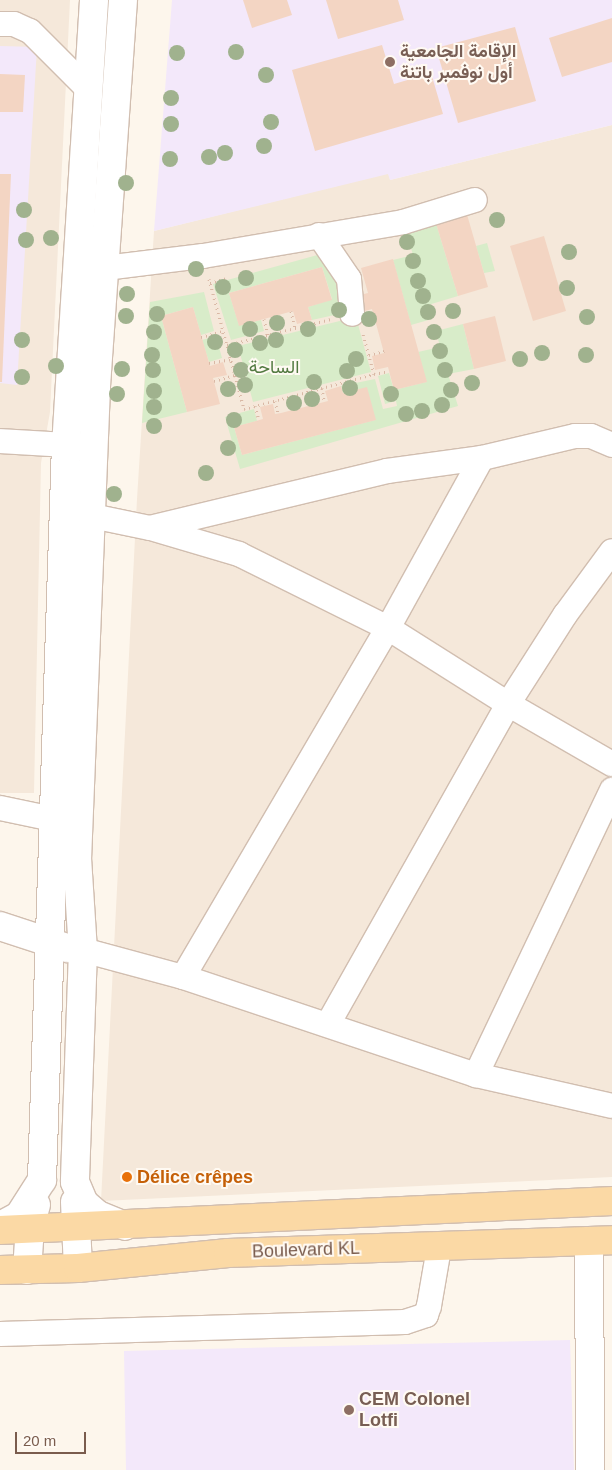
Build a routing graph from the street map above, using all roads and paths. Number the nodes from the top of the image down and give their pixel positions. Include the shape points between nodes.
1 (94, 0) edge
2 (123, 0) edge
3 (0, 24) edge
4 (88, 89) junction
5 (475, 200) dead end
6 (319, 235) junction
7 (203, 256) junction
8 (105, 268) junction
9 (229, 278) dead end
10 (210, 283) junction
11 (291, 311) dead end
12 (352, 314) junction
13 (264, 319) dead end
14 (295, 328) junction
15 (223, 331) junction
16 (268, 335) junction
17 (202, 337) dead end
18 (227, 345) junction
19 (384, 352) dead end
20 (369, 355) junction
21 (231, 359) junction
22 (209, 364) dead end
23 (389, 371) dead end
24 (374, 374) junction
25 (235, 375) junction
26 (214, 381) dead end
27 (322, 388) junction
28 (274, 401) junction
29 (324, 401) dead end
30 (255, 406) junction
31 (278, 413) dead end
32 (260, 420) dead end
33 (0, 441) edge
34 (612, 445) edge
35 (66, 446) junction
36 (94, 446) junction
37 (482, 458) junction
38 (92, 516) junction
39 (150, 528) junction
40 (612, 551) edge
41 (388, 628) junction
42 (508, 704) junction
43 (612, 764) edge
44 (612, 790) edge
45 (0, 808) edge
46 (53, 819) junction
47 (0, 926) edge
48 (51, 945) junction
49 (83, 950) junction
50 (183, 977) junction
51 (328, 1024) junction
52 (476, 1075) junction
53 (612, 1106) edge
54 (42, 1180) junction
55 (75, 1182) junction
56 (612, 1201) edge
57 (0, 1226) edge
58 (125, 1226) junction
59 (30, 1227) junction
60 (74, 1228) junction
61 (0, 1230) edge
62 (600, 1240) edge
63 (438, 1248) junction
64 (78, 1268) junction
65 (0, 1270) edge
66 (27, 1270) junction
67 (0, 1334) edge
68 (590, 1470) edge

1 - 4 main road
2 - 8 main road
3 - 4 street via 14,24 30,30
4 - 35 main road
5 - 6 street via 403,222
6 - 7 street
6 - 12 street via 349,279
7 - 8 street
7 - 10 path
8 - 36 main road
9 - 10 path
10 - 15 path
11 - 14 path
12 - 14 path
12 - 20 path via 358,312
13 - 16 path
14 - 16 path
15 - 17 path
15 - 18 path
16 - 18 path
18 - 21 path
19 - 20 path
20 - 24 path
21 - 22 path
21 - 25 path
23 - 24 path
24 - 27 path
25 - 26 path
25 - 30 path via 244,409
27 - 28 path
27 - 29 path
28 - 30 path
28 - 31 path
30 - 32 path
33 - 35 street
34 - 37 street via 591,436 575,436
35 - 36 street
35 - 46 main road
36 - 38 main road
37 - 39 street via 387,470
37 - 41 street
38 - 39 street
38 - 49 main road via 77,858
39 - 41 street via 208,542 239,554
40 - 42 street via 565,615
41 - 42 street
41 - 50 street
42 - 43 street
42 - 51 street
44 - 52 street
45 - 46 street
46 - 48 main road
47 - 48 main road
48 - 49 main road
48 - 54 main road
49 - 50 street
49 - 55 main road
50 - 51 street
51 - 52 street
52 - 53 street
54 - 57 main road via 19,1216
54 - 59 main road
55 - 58 main road via 84,1203 98,1215
55 - 60 main road
56 - 58 main road, Boulevard KL
58 - 60 main road, Boulevard KL
59 - 60 main road, Boulevard KL
59 - 61 main road, Boulevard KL
59 - 66 main road
60 - 64 main road
62 - 63 main road, Boulevard KL
62 - 68 main road
63 - 64 main road, Boulevard KL via 228,1252
63 - 67 street via 426,1315 405,1322
64 - 66 main road, Boulevard KL
65 - 66 main road, Boulevard KL

